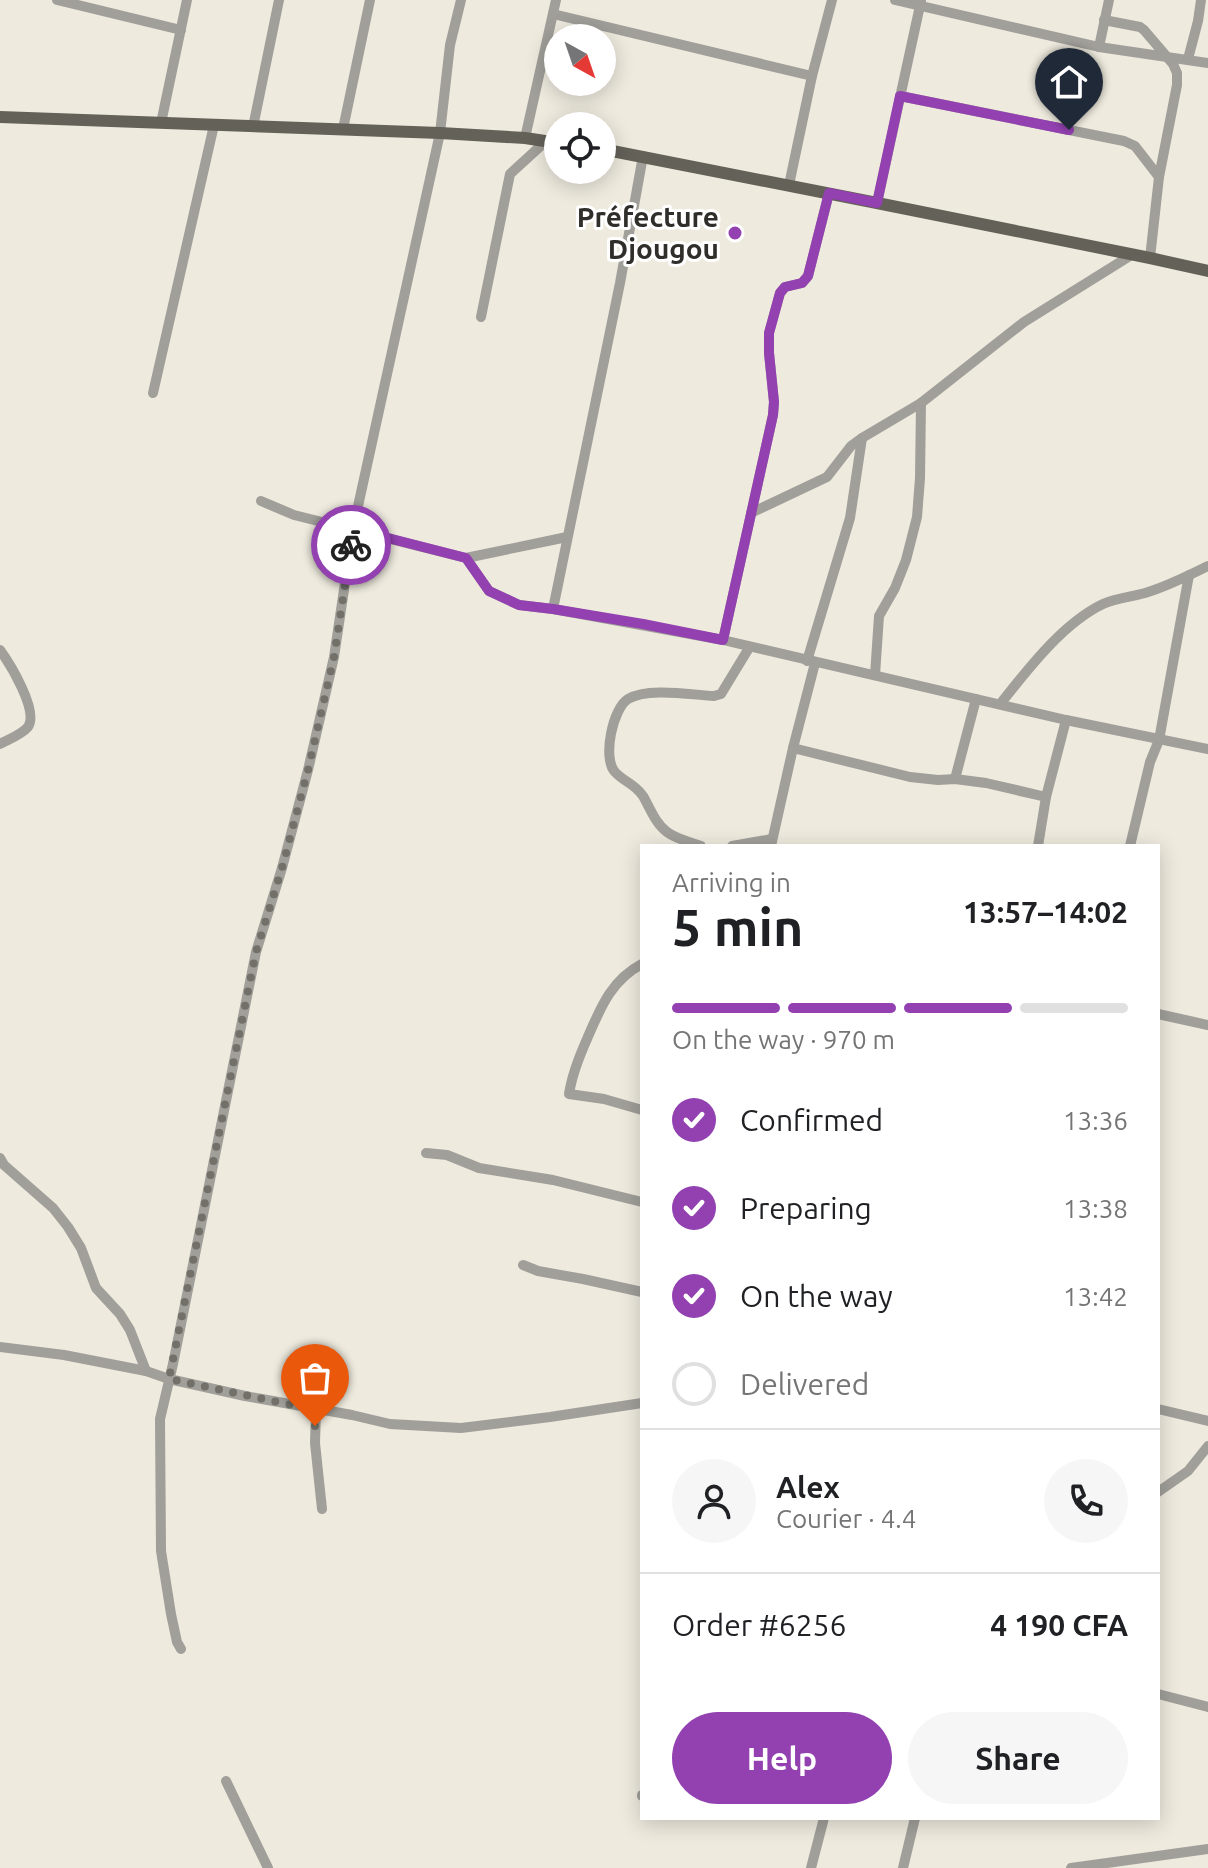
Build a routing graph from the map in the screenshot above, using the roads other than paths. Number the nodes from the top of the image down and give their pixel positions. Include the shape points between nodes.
1 (57, 0) edge
2 (187, 0) edge
3 (279, 0) edge
4 (370, 0) edge
5 (461, 0) edge
6 (556, 0) edge
7 (832, 0) edge
8 (895, 0) edge
9 (1109, 0) edge
10 (1201, 0) edge
11 (920, 3) edge
12 (553, 14) junction
13 (1104, 20) junction
14 (181, 30) junction
15 (1099, 47) junction
16 (1167, 55) junction
17 (1188, 59) junction
18 (1208, 63) edge
19 (812, 76) junction
20 (900, 96) junction
21 (0, 117) edge
22 (161, 123) junction
23 (214, 125) junction
24 (253, 127) junction
25 (343, 129) junction
26 (440, 133) junction
27 (525, 138) junction
28 (544, 141) edge
29 (544, 148) edge
30 (616, 151) edge
31 (643, 156) junction
32 (1159, 177) junction
33 (789, 185) junction
34 (829, 193) junction
35 (877, 203) junction
36 (1133, 254) junction
37 (1150, 258) junction
38 (1208, 271) edge
39 (481, 317) dead end
40 (153, 393) dead end
41 (921, 403) junction
42 (862, 438) junction
43 (261, 501) dead end
44 (751, 513) junction
45 (353, 529) junction
46 (567, 537) junction
47 (466, 558) junction
48 (1208, 566) edge
49 (1189, 575) junction
50 (553, 609) junction
51 (723, 640) junction
52 (749, 648) junction
53 (0, 650) edge
54 (811, 662) junction
55 (875, 675) junction
56 (976, 699) junction
57 (1001, 703) junction
58 (1066, 720) junction
59 (1159, 740) junction
60 (0, 744) edge
61 (793, 748) junction
62 (1208, 749) edge
63 (955, 779) junction
64 (1046, 797) junction
65 (771, 843) edge
66 (696, 844) edge
67 (1038, 844) edge
68 (1130, 844) edge
69 (640, 965) edge
70 (1160, 1014) edge
71 (1208, 1025) edge
72 (640, 1109) edge
73 (426, 1153) dead end
74 (0, 1158) edge
75 (640, 1203) edge
76 (523, 1265) dead end
77 (640, 1292) edge
78 (0, 1347) edge
79 (146, 1371) junction
80 (169, 1379) junction
81 (640, 1403) edge
82 (1160, 1409) edge
83 (316, 1410) junction
84 (1208, 1421) edge
85 (1208, 1446) edge
86 (1160, 1491) edge
87 (322, 1509) dead end
88 (181, 1649) dead end
89 (1160, 1695) edge
90 (1208, 1707) edge
91 (226, 1781) dead end
92 (823, 1820) edge
93 (915, 1820) edge
94 (1208, 1849) edge
95 (268, 1868) edge
96 (811, 1868) edge
97 (903, 1868) edge
98 (1071, 1868) edge

1 - 14 street
2 - 14 street
3 - 24 street
4 - 25 street
5 - 26 street
6 - 12 street
7 - 19 street
8 - 11 street
9 - 13 street
10 - 17 street
11 - 15 street
11 - 20 street
12 - 19 street
12 - 27 street
13 - 15 street
13 - 16 street via 1140,27
14 - 22 street
15 - 16 street
16 - 17 street
16 - 32 street via 1177,85
17 - 18 street
19 - 33 street
20 - 32 street via 1124,141 1135,146
20 - 35 street
21 - 22 main road
22 - 23 main road
23 - 24 main road
23 - 40 street
24 - 25 main road
25 - 26 main road
26 - 27 main road
26 - 45 street
27 - 28 main road
29 - 39 street via 510,174
30 - 31 main road
31 - 33 main road
31 - 46 street
32 - 37 street
33 - 34 main road
34 - 35 main road
34 - 44 street via 808,276 780,293 769,333 774,402
35 - 36 main road
36 - 37 main road
36 - 41 street via 1024,322
37 - 38 main road
41 - 42 street
41 - 55 street via 917,517 906,560 879,616
42 - 44 street via 827,477
42 - 54 street via 850,518
43 - 45 street
44 - 51 street
45 - 47 street
45 - 80 street via 334,657 256,952
46 - 47 street
46 - 50 street
47 - 50 street via 489,591 519,605
48 - 49 street
49 - 57 street via 1088,613 1027,669
49 - 59 street
50 - 51 street
51 - 52 street
52 - 54 street
52 - 66 street via 721,694 638,694 621,704 616,714 609,752 615,773 632,783 667,833
53 - 60 street via 32,717 20,734
54 - 55 street
54 - 61 street
55 - 56 street
56 - 57 street
56 - 63 street
57 - 58 street
58 - 59 street
58 - 64 street
59 - 62 street
59 - 68 street
61 - 63 street via 910,777
61 - 65 street
63 - 64 street
64 - 67 street
69 - 72 street via 620,980 599,1008 569,1094
70 - 71 street
73 - 75 street
74 - 79 street via 68,1227 96,1288 130,1330
76 - 77 street
78 - 79 street
79 - 80 street
80 - 83 street
80 - 88 street via 160,1419 161,1551
81 - 83 street via 461,1428 390,1424
82 - 84 street
83 - 87 street
85 - 86 street via 1188,1471
89 - 90 street
91 - 95 street
92 - 96 street
93 - 97 street
94 - 98 street

